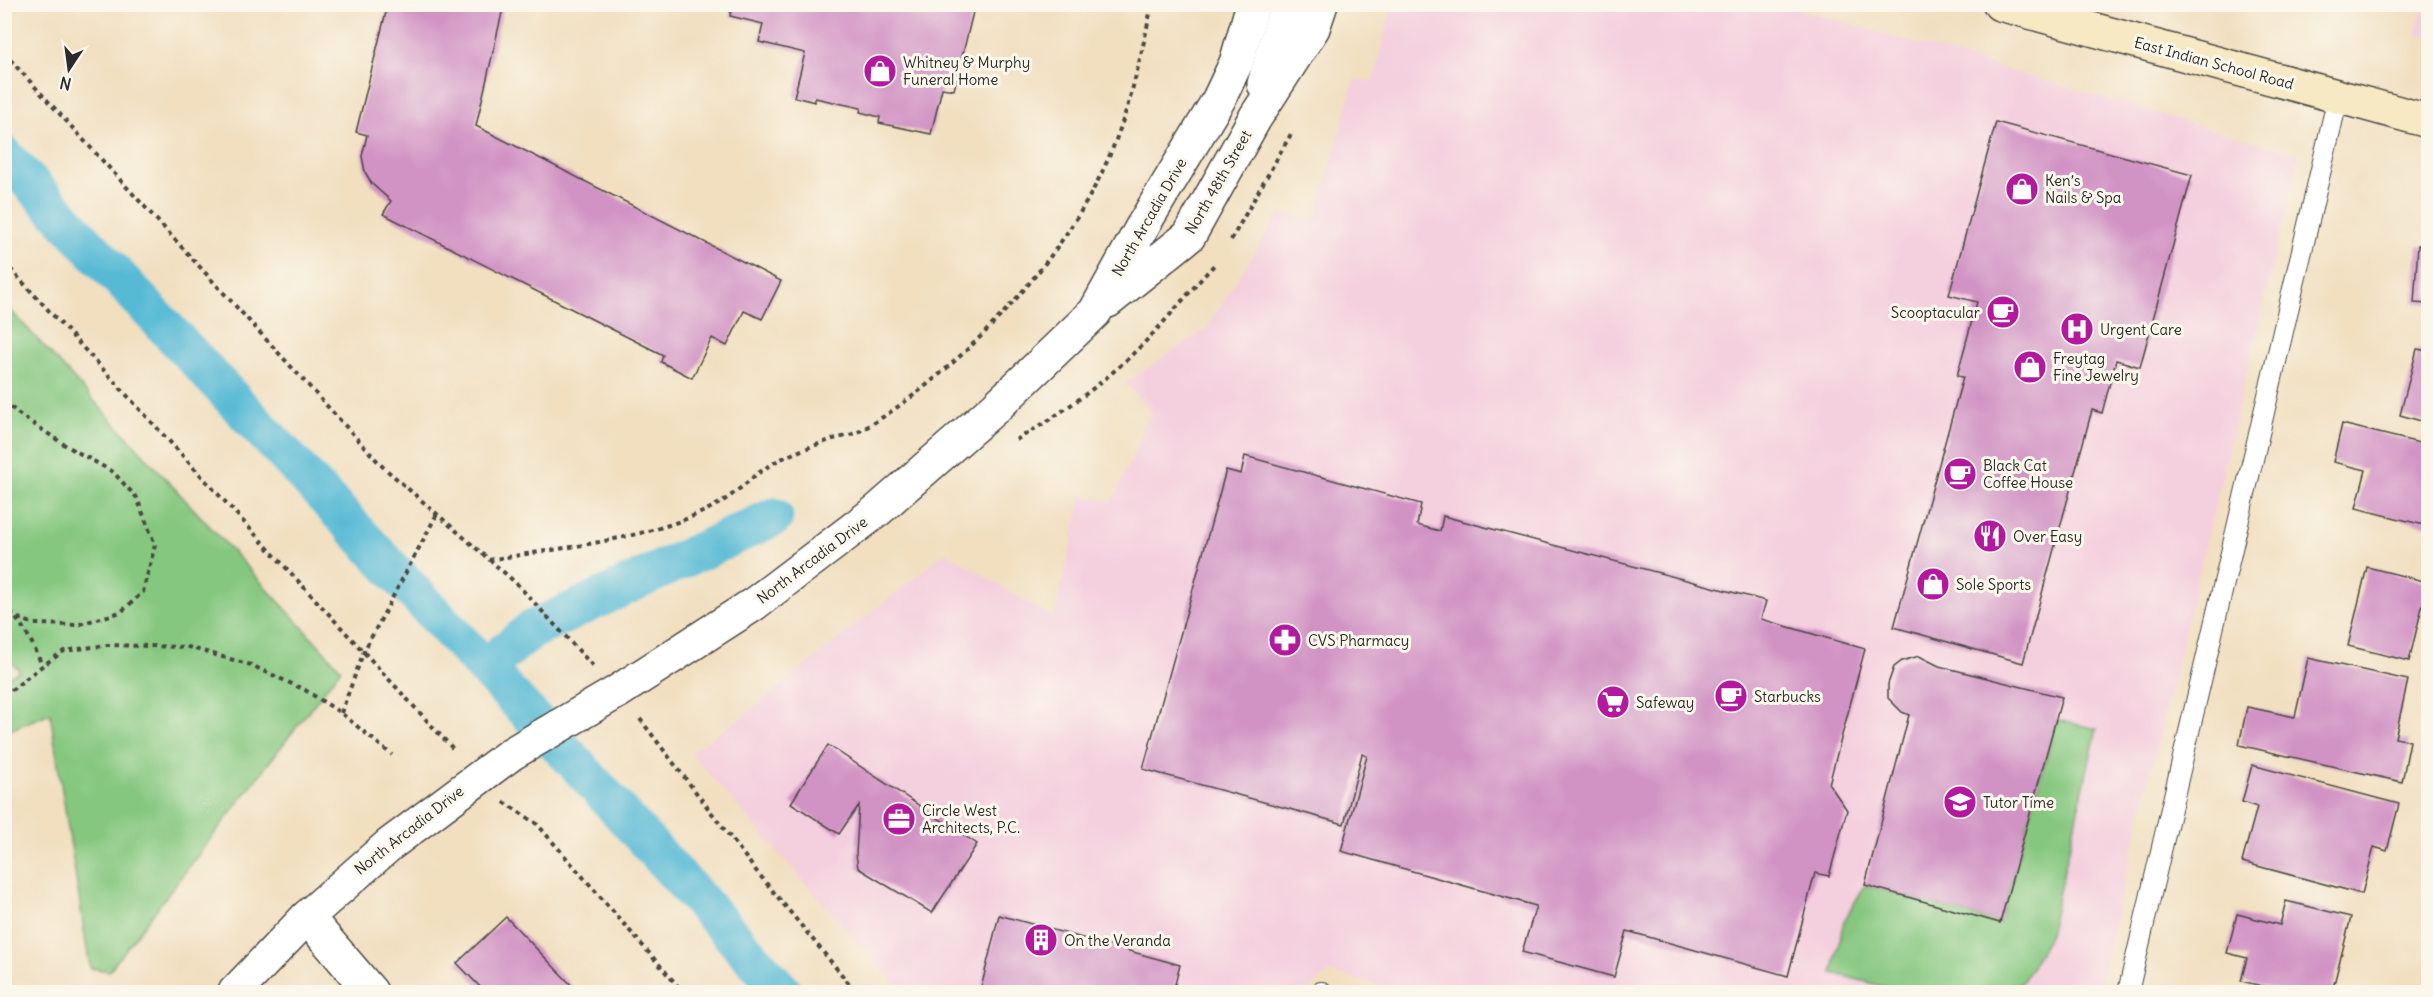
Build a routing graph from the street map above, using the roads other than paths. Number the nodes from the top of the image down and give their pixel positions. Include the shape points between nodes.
1 (1253, 4) edge
2 (1287, 4) edge
3 (1321, 4) edge
4 (2000, 4) edge
5 (2338, 97) junction
6 (1255, 118) junction
7 (2428, 121) edge
8 (1095, 312) junction
9 (307, 916) junction
10 (235, 993) edge
11 (371, 993) edge
12 (2127, 993) edge

1 - 8 street, North Arcadia Drive via 1236,63 1219,99
2 - 6 street
3 - 6 street via 1313,28
4 - 5 main road, East Indian School Road
5 - 7 main road, East Indian School Road
5 - 12 lane
6 - 8 street, North 48th Street via 1189,236
8 - 9 street, North Arcadia Drive via 996,407 869,517 754,604 511,754 389,844
9 - 10 street, North Arcadia Drive
9 - 11 street

